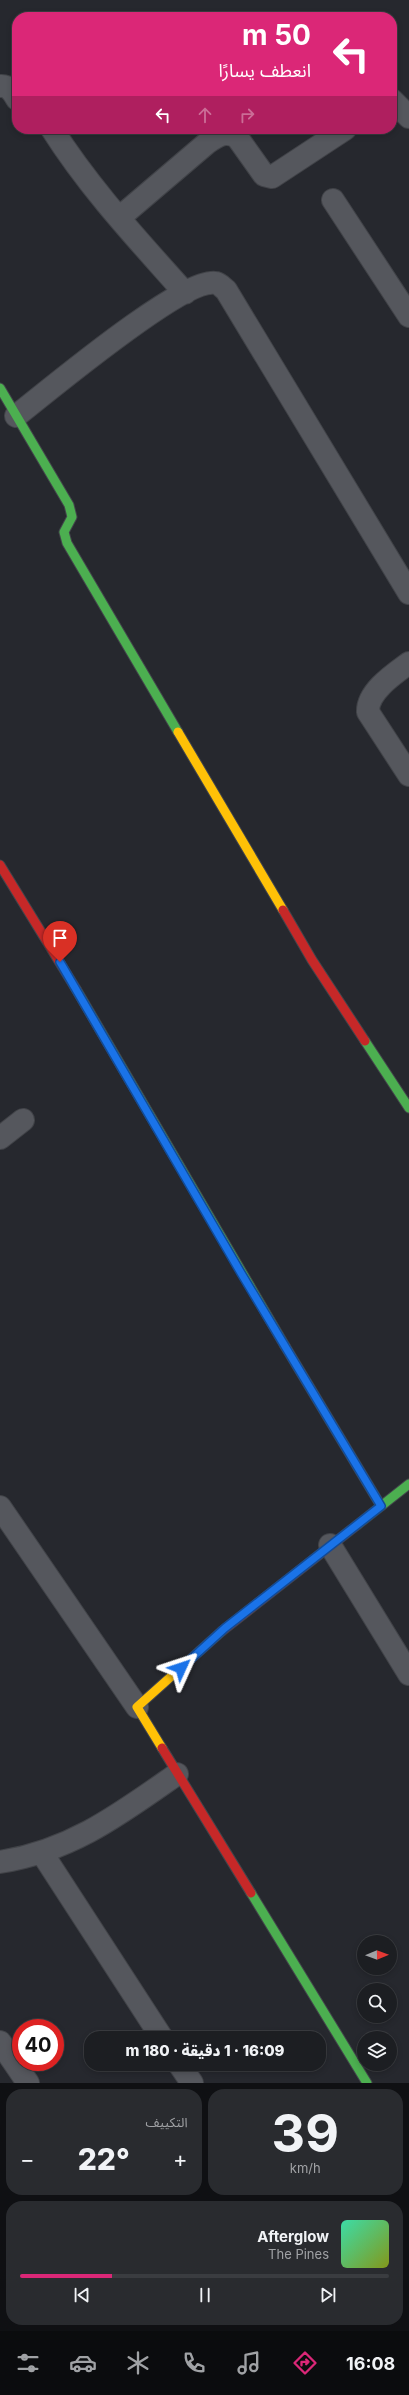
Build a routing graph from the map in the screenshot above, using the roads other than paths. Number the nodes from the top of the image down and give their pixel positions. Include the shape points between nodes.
1 (0, 86) edge
2 (12, 90) edge
3 (397, 103) edge
4 (409, 117) edge
5 (55, 134) edge
6 (225, 134) edge
7 (231, 134) edge
8 (337, 134) edge
9 (333, 200) dead end
10 (119, 218) junction
11 (185, 293) junction
12 (409, 316) edge
13 (0, 388) edge
14 (16, 416) junction
15 (409, 593) edge
16 (409, 663) edge
17 (409, 776) edge
18 (0, 865) edge
19 (409, 1108) edge
20 (23, 1120) dead end
21 (0, 1138) edge
22 (409, 1484) edge
23 (381, 1506) junction
24 (0, 1507) edge
25 (330, 1545) junction
26 (409, 1674) edge
27 (137, 1707) junction
28 (177, 1774) junction
29 (42, 1853) junction
30 (0, 1862) edge
31 (157, 2031) edge
32 (0, 2042) edge
33 (184, 2071) edge
34 (28, 2083) edge
35 (192, 2083) edge
36 (367, 2083) edge

1 - 2 street
3 - 4 street
5 - 10 street via 75,166
6 - 10 street via 216,137
7 - 8 street via 237,136 264,175 272,177
9 - 12 street
10 - 11 street
11 - 14 street via 136,322
11 - 15 street via 216,283 226,290
13 - 14 street
14 - 19 street via 69,505 72,517 64,532 67,543 312,960
16 - 17 street via 375,693 367,705 368,712
18 - 23 street via 110,1044 237,1266
20 - 21 street
22 - 23 street
23 - 25 street
24 - 27 street
25 - 26 street
25 - 27 street via 225,1628
27 - 28 street
28 - 29 street via 112,1820 83,1836
28 - 36 street
29 - 30 street
29 - 31 street
32 - 34 street
33 - 35 street

